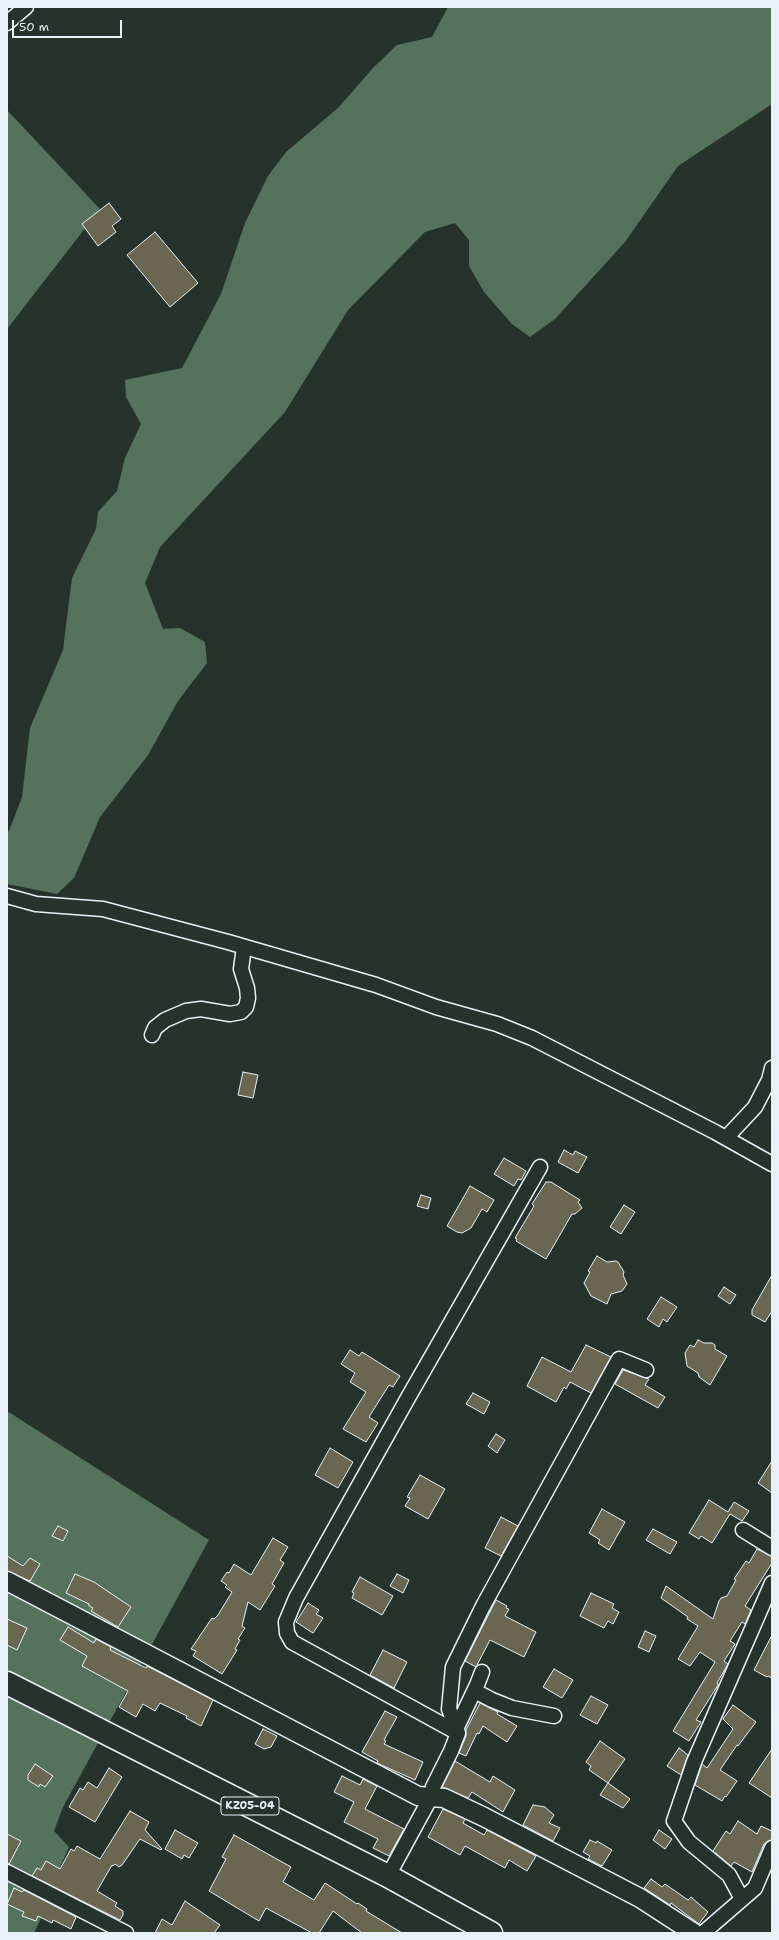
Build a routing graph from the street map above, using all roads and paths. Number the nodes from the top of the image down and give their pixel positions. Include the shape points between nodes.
1 (26, 7) edge
2 (7, 23) edge
3 (7, 896) edge
4 (244, 947) junction
5 (152, 1035) dead end
6 (772, 1068) edge
7 (726, 1138) junction
8 (772, 1164) edge
9 (540, 1167) dead end
10 (646, 1370) dead end
11 (743, 1530) dead end
12 (772, 1548) edge
13 (7, 1581) edge
14 (772, 1583) edge
15 (482, 1672) dead end
16 (7, 1683) edge
17 (475, 1691) junction
18 (554, 1716) dead end
19 (457, 1731) junction
20 (431, 1797) junction
21 (772, 1848) edge
22 (7, 1872) edge
23 (388, 1876) junction
24 (742, 1899) junction
25 (126, 1933) edge
26 (491, 1933) edge
27 (694, 1933) edge
28 (703, 1933) edge

1 - 2 street
3 - 4 street via 36,904 102,909
4 - 5 street via 241,969 248,998 241,1012 230,1014 200,1009 186,1011 165,1020 155,1028
4 - 7 street via 376,985 436,1007 497,1024 532,1038
6 - 7 street via 755,1107
7 - 8 street
9 - 19 street via 296,1598 286,1622 287,1633 292,1642
10 - 19 street via 619,1359 483,1606 453,1667 449,1709
11 - 12 street
13 - 20 street via 418,1796
14 - 24 street via 694,1762 674,1821 689,1842 729,1875
15 - 17 street
16 - 23 main road, KZ05-04
17 - 18 street via 512,1708
17 - 19 street
19 - 20 street
20 - 23 street
20 - 27 street via 444,1798 640,1898
21 - 24 street via 755,1888
22 - 25 street
23 - 26 main road, KZ05-04
24 - 28 street

